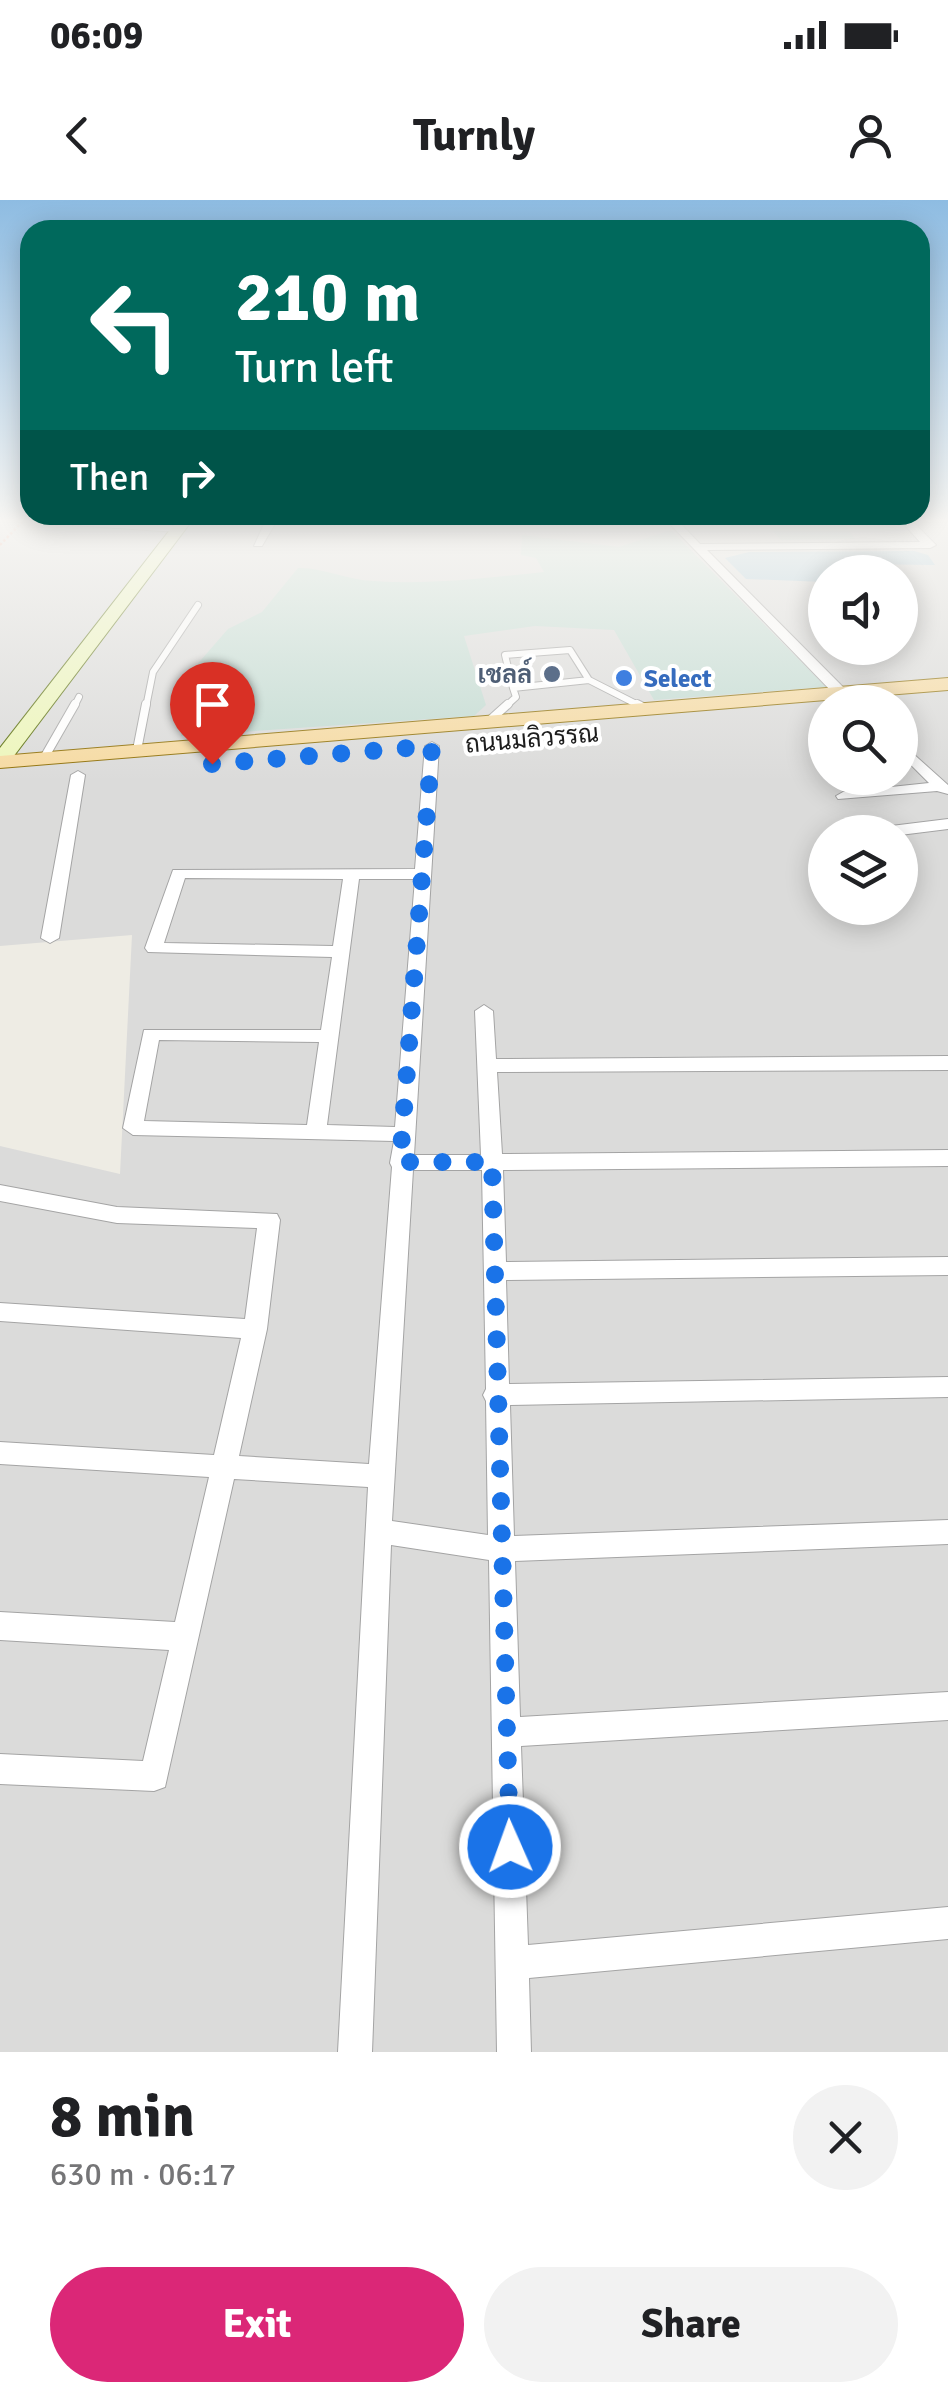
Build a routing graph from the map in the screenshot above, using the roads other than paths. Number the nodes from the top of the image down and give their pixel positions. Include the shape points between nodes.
1 (118, 608) edge
2 (196, 608) edge
3 (758, 608) edge
4 (589, 680) junction
5 (948, 684) edge
6 (833, 685) edge
7 (918, 686) edge
8 (514, 692) junction
9 (808, 695) edge
10 (79, 697) dead end
11 (948, 703) edge
12 (918, 706) edge
13 (648, 710) junction
14 (808, 714) edge
15 (487, 722) junction
16 (432, 746) junction
17 (137, 750) junction
18 (44, 758) junction
19 (0, 761) edge
20 (918, 763) edge
21 (78, 775) junction
22 (0, 782) edge
23 (945, 789) edge
24 (843, 796) dead end
25 (948, 824) edge
26 (918, 828) edge
27 (352, 873) junction
28 (421, 874) junction
29 (50, 938) dead end
30 (339, 952) junction
31 (484, 1011) dead end
32 (331, 1036) junction
33 (948, 1063) edge
34 (487, 1066) junction
35 (316, 1132) junction
36 (402, 1134) junction
37 (948, 1158) edge
38 (400, 1162) junction
39 (492, 1162) junction
40 (0, 1193) edge
41 (948, 1266) edge
42 (492, 1270) junction
43 (0, 1312) edge
44 (255, 1329) junction
45 (948, 1387) edge
46 (495, 1395) junction
47 (0, 1452) edge
48 (223, 1466) junction
49 (381, 1476) junction
50 (378, 1532) junction
51 (948, 1532) edge
52 (500, 1550) junction
53 (0, 1626) edge
54 (186, 1637) junction
55 (948, 1706) edge
56 (506, 1732) junction
57 (0, 1769) edge
58 (948, 1923) edge
59 (513, 1963) junction
60 (355, 2052) edge
61 (514, 2052) edge

1 - 19 street
2 - 17 lane via 153,672
3 - 6 street
4 - 8 lane
4 - 8 lane via 570,650 505,655
4 - 13 lane
5 - 7 main road
8 - 15 lane
9 - 13 main road
10 - 18 lane
11 - 12 main road
13 - 15 main road
14 - 16 main road, ถนนมลิวรรณ
15 - 17 main road
16 - 21 main road, ถนนมลิวรรณ
16 - 28 street
17 - 18 main road
18 - 19 main road
20 - 23 street
21 - 22 main road, ถนนมลิวรรณ
21 - 29 street
23 - 24 street
25 - 26 street
27 - 28 street
27 - 30 street
27 - 30 street via 179,872 154,948
28 - 36 street
30 - 32 street
31 - 34 street
32 - 35 street
32 - 35 street via 151,1034 132,1128
33 - 34 street
34 - 39 street
35 - 36 street
36 - 38 street
37 - 39 street
38 - 39 street
38 - 49 street
39 - 42 street
40 - 44 street via 117,1215 269,1220
41 - 42 street
42 - 46 street
43 - 44 street
44 - 48 street
45 - 46 street
46 - 52 street
47 - 48 street
48 - 49 street
48 - 54 street
49 - 50 street
50 - 52 street
50 - 60 street
51 - 52 street
52 - 56 street
53 - 54 street
54 - 57 street via 154,1776
55 - 56 street
56 - 59 street
58 - 59 street
59 - 61 street

